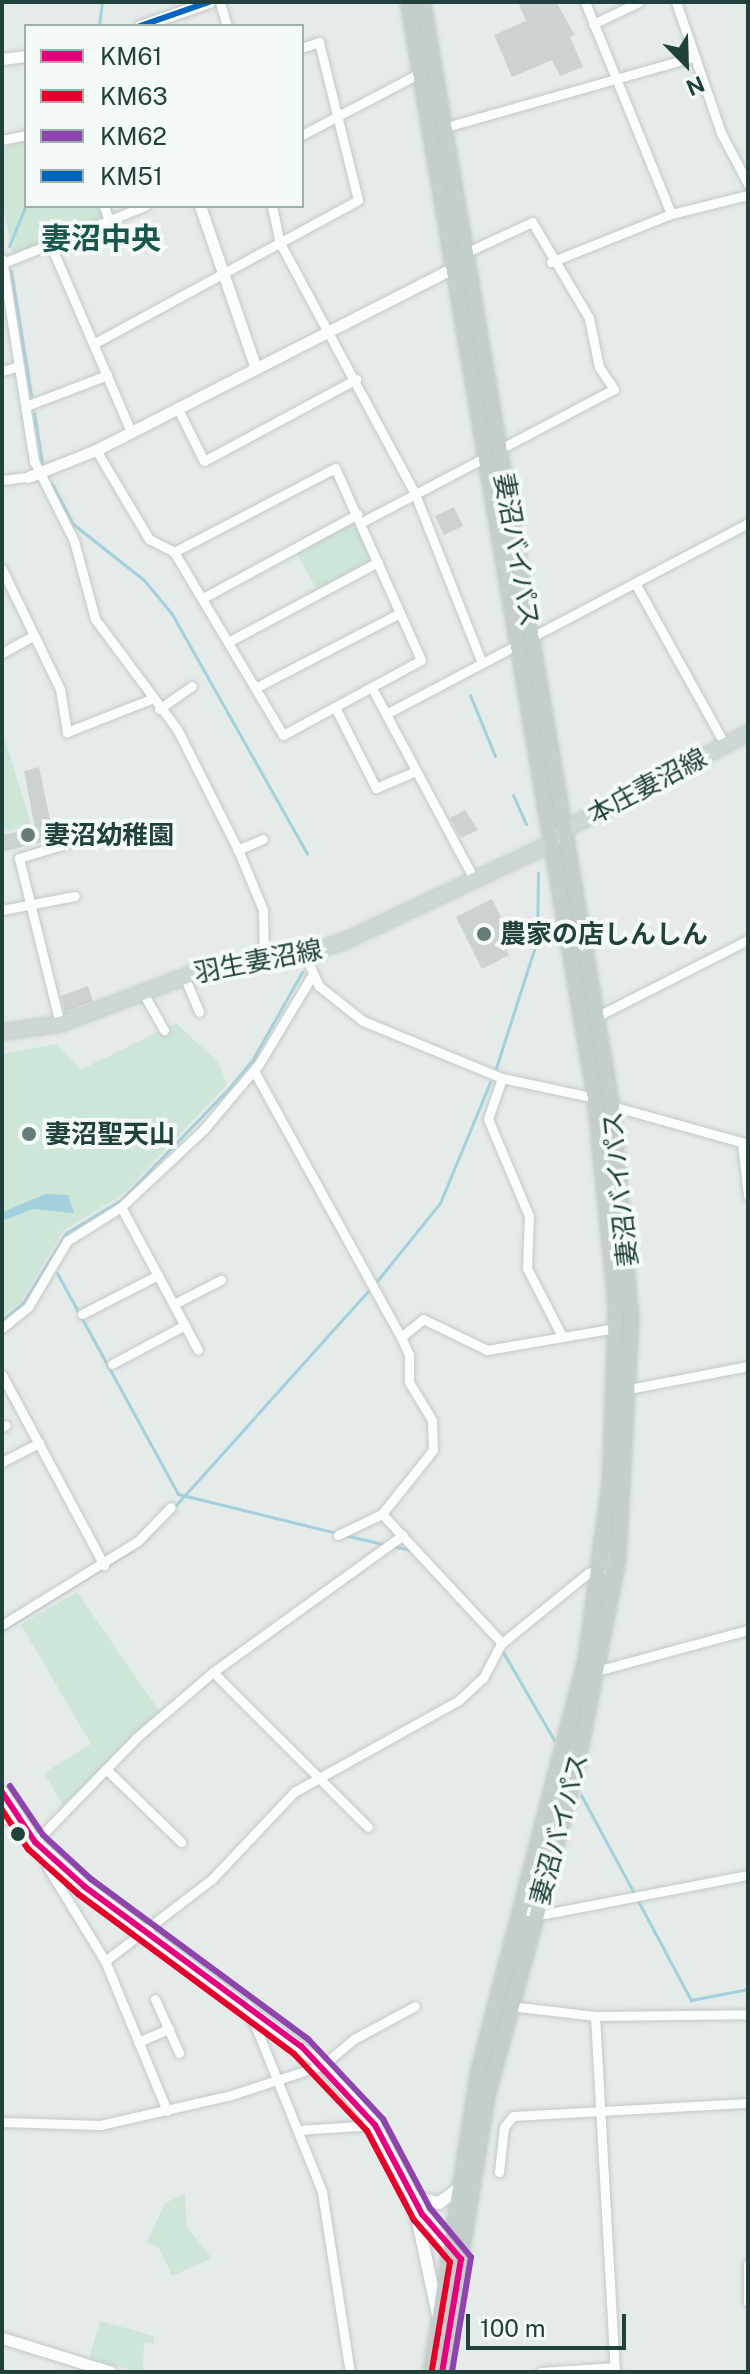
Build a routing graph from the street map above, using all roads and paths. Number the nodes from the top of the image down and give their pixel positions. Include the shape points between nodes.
1 (209, 2) edge
2 (220, 2) edge
3 (408, 2) edge
4 (423, 2) edge
5 (585, 2) edge
6 (639, 2) edge
7 (676, 2) edge
8 (146, 24) edge
9 (226, 24) edge
10 (593, 24) junction
11 (304, 47) edge
12 (24, 56) edge
13 (694, 57) junction
14 (2, 59) edge
15 (420, 73) junction
16 (616, 78) junction
17 (339, 114) junction
18 (446, 127) junction
19 (304, 134) edge
20 (24, 135) edge
21 (2, 140) edge
22 (748, 184) edge
23 (748, 195) edge
24 (105, 208) edge
25 (140, 208) edge
26 (201, 208) edge
27 (272, 208) edge
28 (671, 214) junction
29 (109, 221) junction
30 (280, 243) junction
31 (51, 246) junction
32 (465, 253) junction
33 (2, 261) edge
34 (551, 262) junction
35 (453, 268) junction
36 (223, 276) junction
37 (4, 289) edge
38 (325, 328) junction
39 (95, 343) junction
40 (19, 366) junction
41 (255, 366) junction
42 (2, 371) edge
43 (107, 375) junction
44 (356, 379) junction
45 (26, 406) junction
46 (177, 407) junction
47 (131, 432) junction
48 (500, 449) junction
49 (96, 450) junction
50 (486, 457) junction
51 (34, 475) junction
52 (2, 480) edge
53 (415, 494) junction
54 (360, 518) junction
55 (748, 523) edge
56 (174, 552) junction
57 (378, 562) junction
58 (2, 569) edge
59 (635, 583) junction
60 (203, 598) junction
61 (400, 613) junction
62 (31, 637) junction
63 (525, 640) junction
64 (228, 642) junction
65 (2, 653) edge
66 (482, 663) junction
67 (192, 686) dead end
68 (257, 687) junction
69 (372, 688) junction
70 (151, 699) junction
71 (335, 707) junction
72 (159, 709) junction
73 (386, 714) junction
74 (748, 733) edge
75 (725, 745) junction
76 (416, 771) junction
77 (564, 830) junction
78 (263, 839) dead end
79 (79, 840) dead end
80 (550, 844) junction
81 (237, 850) junction
82 (264, 875) dead end
83 (249, 876) junction
84 (474, 879) junction
85 (75, 896) dead end
86 (31, 904) junction
87 (2, 910) edge
88 (748, 940) edge
89 (305, 955) junction
90 (264, 959) junction
91 (184, 976) junction
92 (311, 977) junction
93 (142, 991) junction
94 (199, 1012) dead end
95 (596, 1017) junction
96 (60, 1024) junction
97 (164, 1030) dead end
98 (2, 1032) edge
99 (254, 1071) junction
100 (502, 1078) junction
101 (595, 1098) junction
102 (612, 1106) junction
103 (745, 1144) edge
104 (748, 1196) edge
105 (121, 1207) junction
106 (158, 1275) junction
107 (221, 1280) dead end
108 (174, 1304) junction
109 (82, 1314) dead end
110 (185, 1325) junction
111 (2, 1328) edge
112 (616, 1328) junction
113 (562, 1336) junction
114 (401, 1337) junction
115 (198, 1350) dead end
116 (112, 1364) dead end
117 (748, 1366) edge
118 (2, 1375) edge
119 (629, 1389) junction
120 (39, 1443) junction
121 (2, 1462) edge
122 (171, 1507) dead end
123 (382, 1514) junction
124 (338, 1535) dead end
125 (403, 1535) junction
126 (104, 1565) junction
127 (601, 1570) junction
128 (2, 1625) edge
129 (748, 1630) edge
130 (502, 1643) junction
131 (213, 1672) junction
132 (590, 1672) junction
133 (106, 1769) junction
134 (315, 1776) junction
135 (2, 1792) edge
136 (15, 1813) junction
137 (2, 1820) edge
138 (368, 1827) dead end
139 (181, 1842) dead end
140 (39, 1846) junction
141 (748, 1875) edge
142 (528, 1912) junction
143 (145, 1932) junction
144 (105, 1961) junction
145 (155, 1999) dead end
146 (247, 2005) junction
147 (415, 2006) dead end
148 (510, 2006) junction
149 (748, 2014) edge
150 (595, 2016) junction
151 (169, 2029) junction
152 (138, 2042) junction
153 (179, 2053) dead end
154 (323, 2065) junction
155 (279, 2080) junction
156 (748, 2103) edge
157 (167, 2111) junction
158 (601, 2112) junction
159 (2, 2122) edge
160 (375, 2125) junction
161 (298, 2130) junction
162 (499, 2172) dead end
163 (457, 2190) junction
164 (413, 2197) junction
165 (448, 2244) junction
166 (461, 2259) junction
167 (748, 2264) edge
168 (748, 2302) edge
169 (439, 2319) junction
170 (2, 2338) edge
171 (615, 2370) edge
172 (111, 2372) edge
173 (350, 2372) edge
174 (431, 2372) edge
175 (442, 2372) edge
176 (541, 2372) edge

1 - 8 street
2 - 9 street
3 - 15 highway, 妻沼バイパス
4 - 18 highway, 妻沼バイパス
5 - 10 street
6 - 10 street
7 - 13 street
10 - 16 street
11 - 17 street via 319,42
12 - 14 street
13 - 16 street
13 - 22 street
15 - 17 street
15 - 35 highway, 妻沼バイパス
16 - 18 street
16 - 28 street
17 - 19 street
17 - 30 street via 358,200
18 - 32 highway, 妻沼バイパス
20 - 21 street
23 - 28 street
24 - 29 street
25 - 29 street
26 - 36 street
27 - 30 street
28 - 34 street
29 - 31 street
30 - 36 street
30 - 38 street
31 - 33 street
31 - 39 street
32 - 34 street via 532,222
32 - 48 highway, 妻沼バイパス
33 - 37 street
34 - 48 street via 589,318 599,367 614,389
35 - 38 street
35 - 50 highway, 妻沼バイパス
36 - 39 street
36 - 41 street
37 - 40 street
38 - 41 street
38 - 44 street
39 - 43 street
40 - 42 street
40 - 45 street
41 - 46 street
43 - 45 street
43 - 47 street
44 - 46 street via 204,461
44 - 53 street
45 - 51 street
46 - 47 street
47 - 49 street
48 - 63 highway, 妻沼バイパス
49 - 51 street
49 - 56 street via 149,539
50 - 53 street
50 - 63 highway, 妻沼バイパス
51 - 52 street
51 - 70 street via 74,541 95,619
53 - 54 street
53 - 66 street
54 - 56 street via 335,468
54 - 57 street
54 - 60 street
55 - 59 street
56 - 60 street
57 - 61 street
57 - 64 street
58 - 62 street
59 - 63 street
59 - 75 street
60 - 64 street
61 - 68 street
61 - 69 street via 421,660
62 - 65 street
62 - 70 street via 66,703 67,732
63 - 66 street
63 - 77 highway, 妻沼バイパス
63 - 80 highway, 妻沼バイパス
64 - 68 street
66 - 73 street
67 - 72 street
68 - 71 street via 283,735
69 - 71 street
69 - 73 street
70 - 72 street
71 - 76 street via 376,788
72 - 81 street via 177,729
73 - 76 street
74 - 75 main road, 本庄妻沼線
75 - 77 main road, 本庄妻沼線
76 - 84 street
77 - 80 main road, 本庄妻沼線
77 - 95 highway, 妻沼バイパス
78 - 81 street
79 - 86 street via 19,858
80 - 84 main road, 羽生妻沼線
80 - 101 highway, 妻沼バイパス
81 - 83 street
82 - 83 street
83 - 90 street via 263,910
84 - 89 main road, 羽生妻沼線
85 - 86 street
86 - 87 street
86 - 96 street
88 - 95 street
89 - 90 main road, 羽生妻沼線
89 - 92 street
90 - 91 main road, 羽生妻沼線
91 - 93 main road, 羽生妻沼線
91 - 94 street
92 - 99 street
92 - 100 street via 363,1021
93 - 96 main road, 羽生妻沼線
93 - 97 street
95 - 102 highway, 妻沼バイパス
96 - 98 main road, 羽生妻沼線
99 - 105 street via 184,1151
99 - 114 street
100 - 101 street
100 - 113 street via 488,1119 529,1216 527,1268
101 - 112 highway, 妻沼バイパス
102 - 103 street
102 - 119 highway, 妻沼バイパス via 626,1229
103 - 104 street
105 - 106 street
105 - 111 street via 67,1241 28,1307
106 - 108 street
106 - 109 street
107 - 108 street
108 - 110 street
110 - 115 street
110 - 116 street
112 - 113 street
112 - 127 highway, 妻沼バイパス
113 - 114 street via 487,1350 423,1319
114 - 123 street via 409,1355 409,1382 429,1412 436,1440
117 - 119 street
118 - 120 street
119 - 132 highway, 妻沼バイパス via 618,1560
120 - 121 street
120 - 126 street
122 - 126 street
123 - 124 street
123 - 125 street
125 - 130 street
125 - 131 street
126 - 128 street
127 - 130 street via 588,1573
127 - 132 highway, 妻沼バイパス
129 - 132 street
130 - 134 street via 483,1678 459,1700 378,1749
131 - 133 street
131 - 134 street
132 - 142 highway, 妻沼バイパス
133 - 139 street
133 - 140 street
134 - 138 street
134 - 143 street via 213,1878
135 - 136 main road
136 - 137 street
136 - 140 main road
140 - 143 main road
140 - 144 street
141 - 142 street
142 - 148 highway, 妻沼バイパス
142 - 163 highway, 妻沼バイパス via 478,2074
143 - 144 street
143 - 146 main road
144 - 152 street
145 - 151 street
146 - 154 main road
146 - 155 street
147 - 154 street via 354,2039
148 - 150 street
148 - 166 highway, 妻沼バイパス
149 - 150 street
150 - 158 street
151 - 152 street
151 - 153 street
152 - 157 street
154 - 155 street
154 - 160 main road
155 - 157 street
155 - 161 street
156 - 158 street
157 - 159 street via 100,2125
158 - 162 street via 509,2118
158 - 171 street
160 - 161 street
160 - 164 main road
161 - 173 street via 332,2230
163 - 164 main road via 439,2203
163 - 165 highway, 妻沼バイパス
164 - 165 main road
164 - 169 main road
165 - 166 main road
165 - 169 highway, 妻沼バイパス
166 - 175 highway, 妻沼バイパス
167 - 168 street
169 - 174 highway, 妻沼バイパス
170 - 172 street
171 - 176 street

